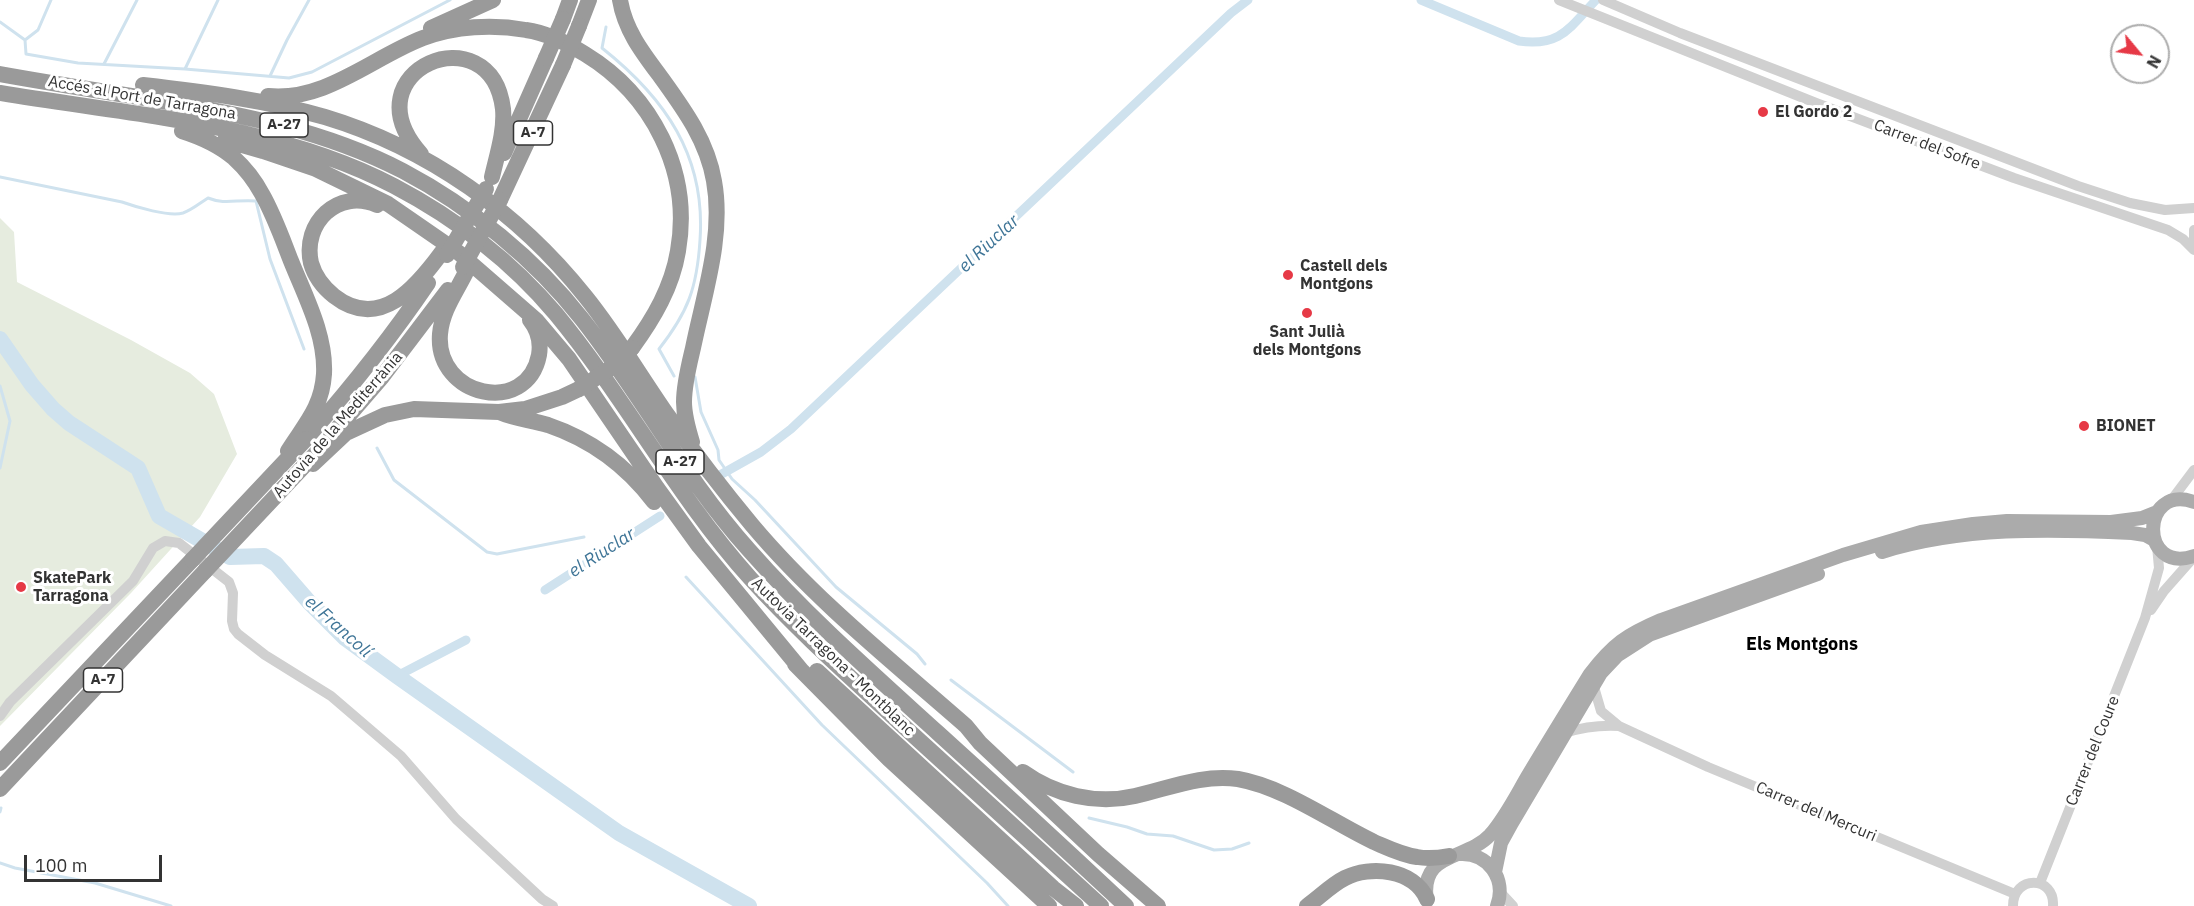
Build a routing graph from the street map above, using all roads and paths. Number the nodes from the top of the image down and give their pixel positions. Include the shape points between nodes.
1 (493, 0) edge
2 (570, 0) edge
3 (589, 0) edge
4 (620, 0) edge
5 (1559, 0) edge
6 (1607, 2) edge
7 (0, 73) edge
8 (351, 74) junction
9 (143, 85) junction
10 (0, 93) edge
11 (37, 99) junction
12 (182, 131) junction
13 (436, 166) junction
14 (489, 183) junction
15 (2194, 208) edge
16 (423, 228) junction
17 (456, 229) junction
18 (2194, 230) edge
19 (2194, 242) edge
20 (2194, 250) edge
21 (445, 254) junction
22 (467, 264) junction
23 (532, 265) joint
24 (521, 307) junction
25 (499, 412) junction
26 (302, 436) junction
27 (324, 450) junction
28 (695, 452) junction
29 (2194, 470) edge
30 (2170, 502) junction
31 (2194, 502) edge
32 (2157, 512) junction
33 (2155, 543) junction
34 (2194, 556) edge
35 (2145, 618) junction
36 (767, 626) junction
37 (802, 671) junction
38 (1594, 687) junction
39 (0, 716) edge
40 (966, 726) junction
41 (1619, 726) junction
42 (1565, 733) junction
43 (969, 761) junction
44 (0, 763) edge
45 (0, 789) edge
46 (1098, 854) junction
47 (1453, 855) junction
48 (1496, 873) junction
49 (2040, 883) junction
50 (2015, 894) junction
51 (1499, 899) edge
52 (1427, 902) edge
53 (1072, 903) edge
54 (553, 906) edge
55 (1049, 906) edge
56 (1101, 906) edge
57 (1126, 906) edge
58 (1158, 906) edge
59 (1307, 906) edge
60 (1513, 906) edge
61 (2013, 906) edge
62 (2053, 906) edge

1 - 8 highway via 410,37
2 - 14 highway, A-7, bridge
3 - 22 highway, Autovia de la Mediterrània / A-7, bridge via 563,65
4 - 28 highway via 632,36 696,129 714,180 714,245 684,401
5 - 20 street, Carrer del Sofre via 2014,178 2168,230
6 - 15 street, Carrer del Sofre via 2078,186 2165,210
7 - 9 highway
7 - 23 highway, Accés al Port de Tarragona / A-27 via 228,112 317,135 361,151 439,192 501,236
8 - 9 highway via 321,89 283,98 196,86
8 - 25 highway, bridge via 438,33 475,28 527,30 563,42 626,84 649,114 666,147 680,210 678,249 674,272 656,313 632,348 579,389 543,404
9 - 13 highway via 252,100 324,117 386,140
10 - 11 highway, Accés al Port de Tarragona / A-27
11 - 12 highway
11 - 17 highway, Accés al Port de Tarragona / A-27 via 285,143 372,175 413,196
12 - 16 highway via 237,143 316,170 388,204
12 - 26 highway via 211,142 244,168 269,208 298,279 324,359 316,409
13 - 14 highway via 408,138 400,114 406,84 418,69 435,60 458,59 476,64 501,98 502,124
13 - 28 highway via 507,216 555,260 586,297
14 - 17 highway, A-7, bridge
16 - 21 highway via 371,202 341,202 323,215 312,236 311,263 315,275 339,300 361,308 380,307 406,295
16 - 24 highway via 459,253
17 - 21 highway, bridge
17 - 56 highway, Autovia Tarragona - Montblanc / A-27 via 495,254 556,315 690,504 757,586
18 - 19 street
21 - 26 highway, Autovia de la Mediterrània / A-7 via 404,320 356,381
22 - 24 highway via 440,334 445,362 461,383 495,393 511,389 530,375 538,358 539,340
22 - 27 highway, Autovia de la Mediterrània / A-7
23 - 43 highway, Autovia Tarragona - Montblanc / A-27 via 580,317 688,473 745,546 818,623
24 - 36 highway via 558,344 685,528
25 - 27 highway via 398,411 358,426
25 - 37 highway via 573,435 622,466 734,603
26 - 44 highway, Autovia de la Mediterrània / A-7, bridge via 192,560
27 - 45 highway, Autovia de la Mediterrània / A-7, bridge
28 - 40 highway via 781,557 841,616
29 - 30 street
30 - 31 main road
30 - 32 main road
32 - 33 main road via 2152,526
32 - 47 main road via 2111,522 2007,521 1921,532 1833,559 1635,631 1605,654 1590,674 1489,836
33 - 34 main road via 2173,558
33 - 35 street, Carrer del Coure via 2159,568
33 - 38 main road via 2132,533 2002,532 1952,536 1904,546 1650,634 1618,655
34 - 35 street, Carrer del Coure
35 - 49 street, Carrer del Coure
36 - 37 highway
36 - 53 highway
37 - 55 highway via 889,759
38 - 41 street, Carrer del Mercuri via 1601,711
38 - 42 main road
39 - 54 street via 133,581 153,548 165,541 179,543 230,582 232,621 238,634 331,696 401,756 456,819
40 - 46 highway
40 - 47 highway via 1030,777 1075,796 1121,798 1195,780 1234,779 1277,792 1403,854 1430,858
41 - 42 street, Carrer del Mercuri via 1599,725
41 - 50 street, Carrer del Mercuri
42 - 48 main road via 1506,833 1497,856
43 - 46 highway via 987,769
43 - 57 highway, Autovia Tarragona - Montblanc / A-27
46 - 58 highway
47 - 48 main road via 1481,858
47 - 52 main road via 1436,865 1430,874
48 - 51 main road
49 - 50 street via 2028,883
49 - 62 street via 2050,891
50 - 61 street
51 - 60 street
52 - 59 highway via 1420,887 1408,879 1377,871 1342,880

